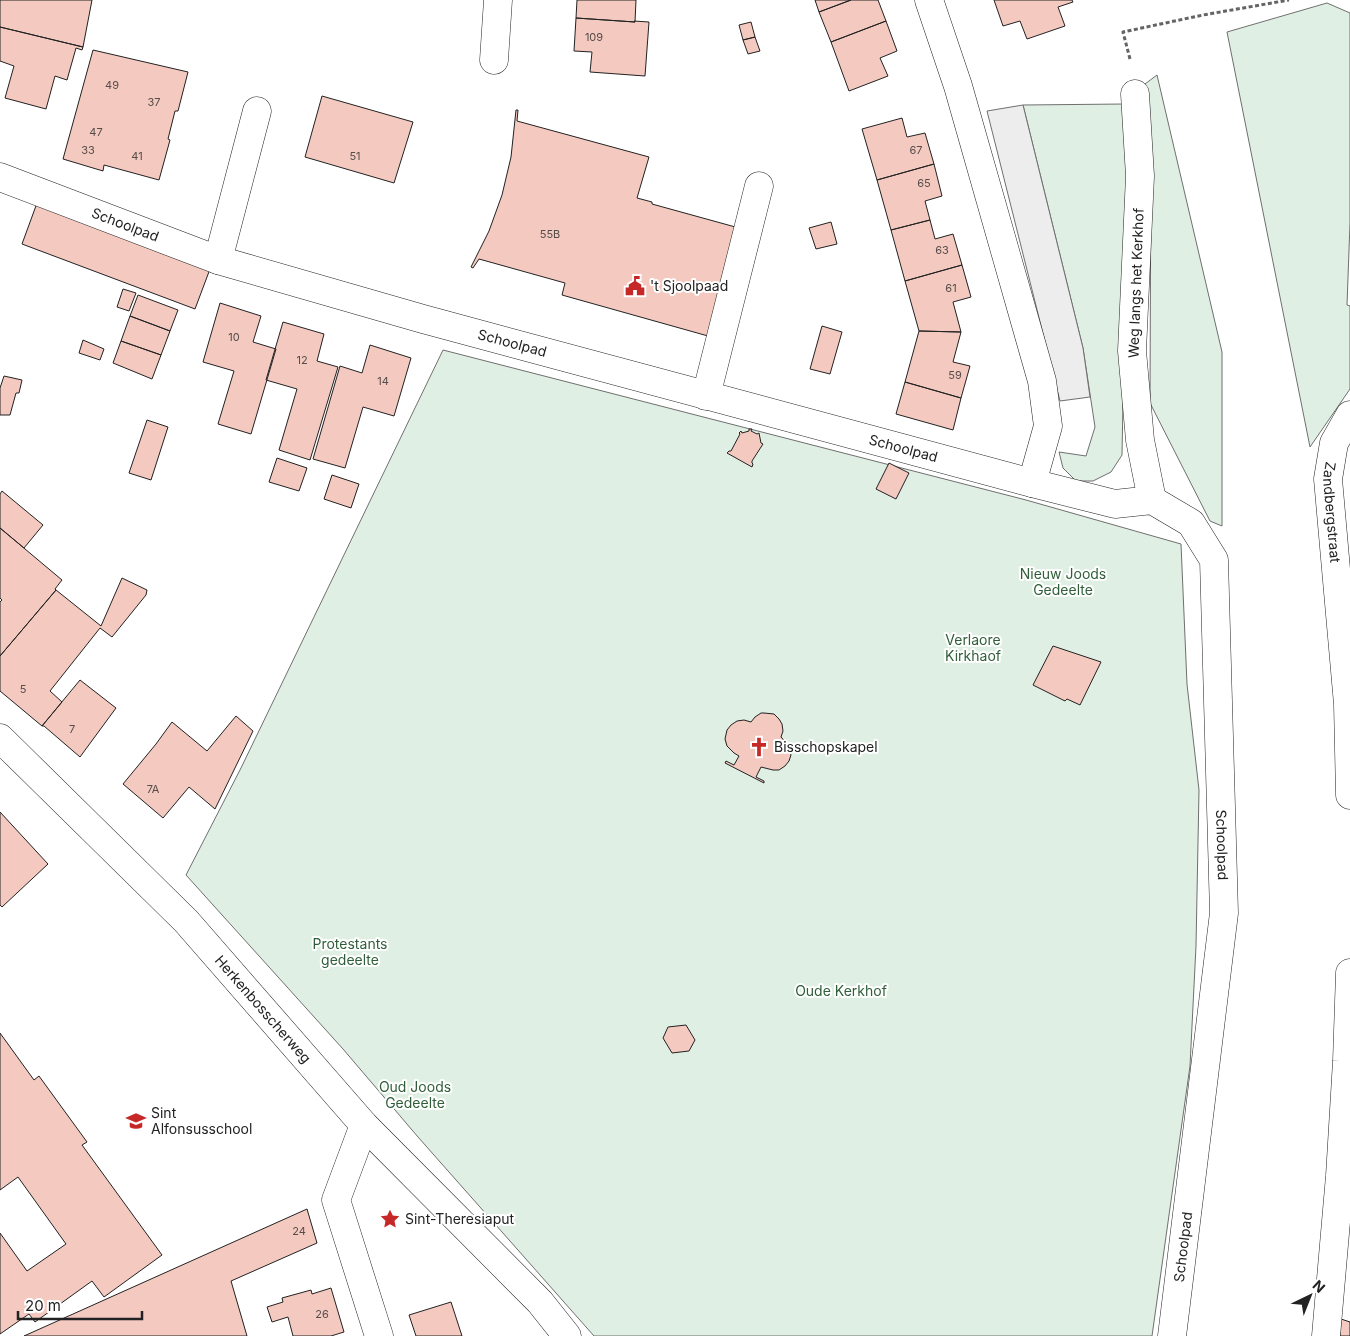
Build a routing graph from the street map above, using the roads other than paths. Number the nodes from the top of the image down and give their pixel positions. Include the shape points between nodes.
1 (498, 0) edge
2 (928, 0) edge
3 (494, 60) dead end
4 (1135, 94) dead end
5 (257, 111) dead end
6 (0, 177) edge
7 (759, 186) dead end
8 (218, 260) junction
9 (706, 396) junction
10 (1350, 415) edge
11 (1032, 483) junction
12 (1152, 500) junction
13 (0, 738) edge
14 (1350, 795) edge
15 (1350, 973) edge
16 (364, 1125) junction
17 (379, 1336) edge
18 (567, 1336) edge
19 (1172, 1336) edge
20 (1326, 1336) edge

1 - 3 street
2 - 11 street via 958,86 1042,380 1048,426
4 - 12 street, Weg langs het Kerkhof via 1140,176 1132,352 1140,440
5 - 8 street
6 - 8 street, Schoolpad
7 - 9 street
8 - 9 street, Schoolpad
9 - 11 street, Schoolpad
10 - 14 street, Zandbergstraat via 1334,443 1328,479 1348,704
11 - 12 street, Schoolpad via 1115,504
12 - 19 street, Schoolpad via 1191,523 1214,560 1224,913
13 - 16 street, Herkenbosscherweg via 186,921
15 - 20 street via 1340,1176
16 - 17 street via 336,1200
16 - 18 street via 540,1302

